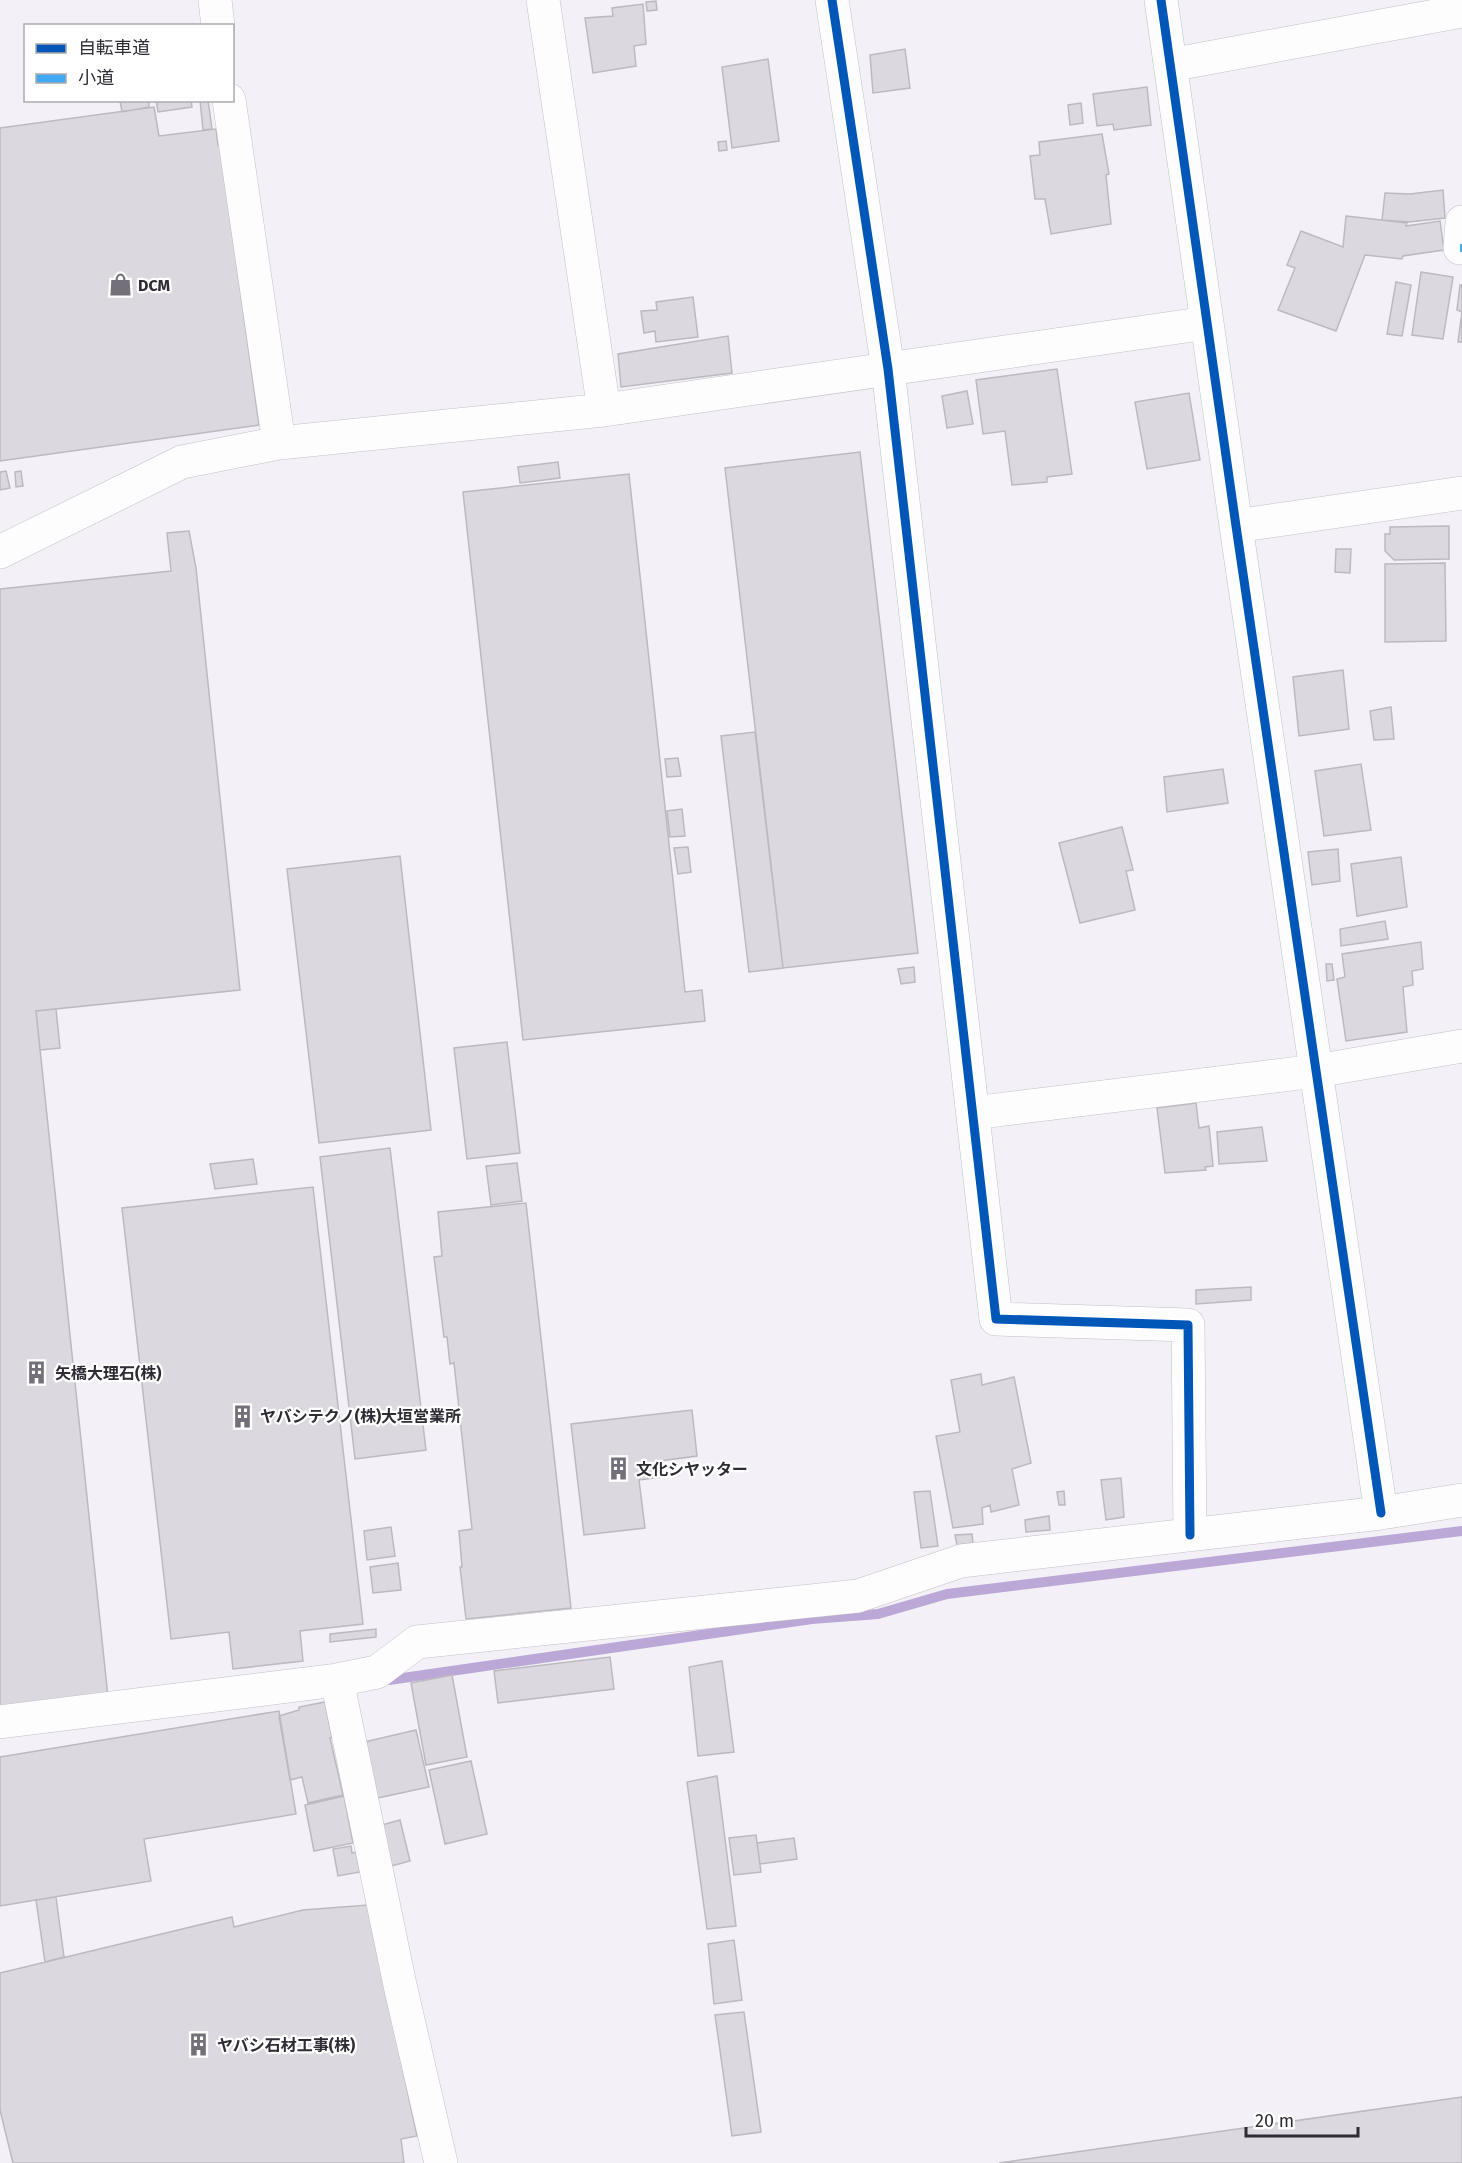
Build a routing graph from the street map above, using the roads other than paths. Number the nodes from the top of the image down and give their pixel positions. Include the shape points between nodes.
1 (215, 0) edge
2 (543, 0) edge
3 (832, 0) edge
4 (1161, 0) edge
5 (1462, 11) edge
6 (218, 24) edge
7 (1170, 65) junction
8 (229, 102) edge
9 (1208, 323) junction
10 (888, 369) junction
11 (604, 410) junction
12 (279, 443) junction
13 (1462, 493) edge
14 (1236, 526) junction
15 (0, 552) edge
16 (1462, 1046) edge
17 (1316, 1071) junction
18 (973, 1113) junction
19 (1462, 1500) edge
20 (1381, 1513) junction
21 (1191, 1535) junction
22 (338, 1680) junction
23 (0, 1722) edge
24 (441, 2163) edge

1 - 6 street
2 - 11 street
3 - 10 street
4 - 7 street
5 - 7 street
7 - 9 street
8 - 12 street
9 - 10 street
9 - 14 street
10 - 11 street
10 - 18 street
11 - 12 street
12 - 15 street via 182,462
13 - 14 street
14 - 17 street
16 - 17 street
17 - 18 street
17 - 20 street
18 - 21 street via 996,1320 1188,1325
19 - 20 street
20 - 21 street
21 - 22 street via 961,1561 858,1596 417,1642 377,1672
22 - 23 street
22 - 24 street

